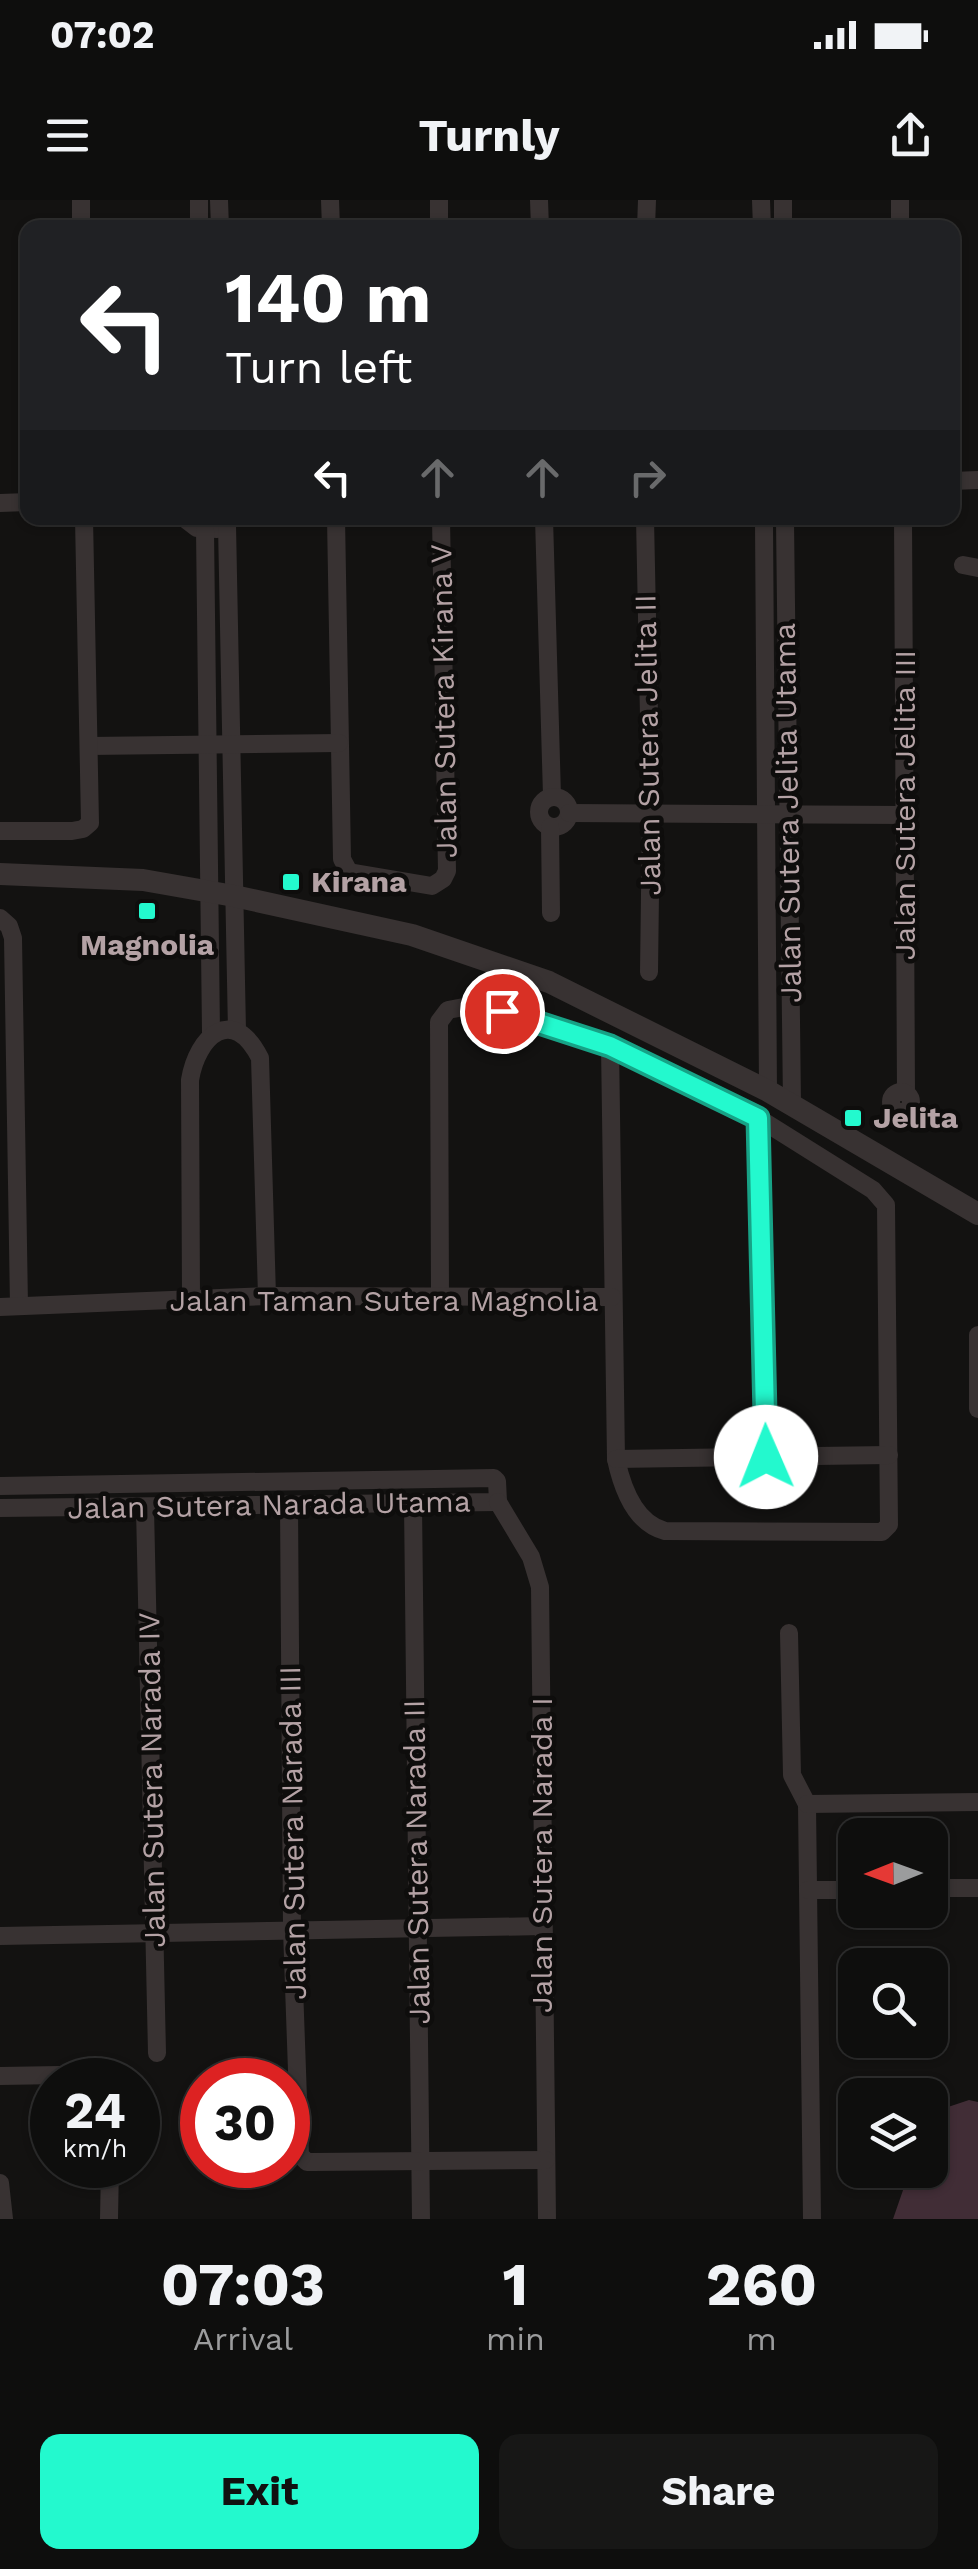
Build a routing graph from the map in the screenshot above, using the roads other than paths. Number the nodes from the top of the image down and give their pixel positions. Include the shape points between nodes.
1 (84, 525) edge
2 (196, 525) edge
3 (219, 525) edge
4 (230, 525) edge
5 (336, 525) edge
6 (441, 525) edge
7 (544, 525) edge
8 (644, 525) edge
9 (758, 525) edge
10 (787, 525) edge
11 (903, 525) edge
12 (205, 530) junction
13 (339, 743) junction
14 (208, 744) junction
15 (230, 744) junction
16 (90, 746) junction
17 (552, 796) junction
18 (569, 813) junction
19 (650, 815) junction
20 (906, 815) junction
21 (768, 816) junction
22 (789, 817) junction
23 (550, 827) junction
24 (0, 831) edge
25 (0, 874) edge
26 (210, 893) junction
27 (234, 896) junction
28 (550, 913) dead end
29 (0, 918) edge
30 (767, 961) junction
31 (790, 962) junction
32 (650, 972) dead end
33 (238, 1032) junction
34 (211, 1033) junction
35 (610, 1046) junction
36 (768, 1091) junction
37 (906, 1093) dead end
38 (792, 1104) junction
39 (758, 1118) junction
40 (978, 1214) edge
41 (440, 1295) junction
42 (267, 1296) junction
43 (612, 1297) junction
44 (191, 1298) junction
45 (9, 1306) edge
46 (978, 1335) edge
47 (978, 1409) edge
48 (890, 1455) junction
49 (766, 1457) junction
50 (616, 1458) junction
51 (0, 1486) edge
52 (498, 1502) junction
53 (413, 1504) junction
54 (289, 1506) junction
55 (0, 1508) edge
56 (145, 1508) junction
57 (789, 1633) dead end
58 (978, 1802) edge
59 (806, 1804) junction
60 (948, 1888) edge
61 (978, 1888) edge
62 (808, 1890) junction
63 (838, 1890) edge
64 (542, 1926) junction
65 (417, 1928) junction
66 (292, 1930) junction
67 (156, 1933) junction
68 (0, 1936) edge
69 (157, 2053) dead end
70 (0, 2076) edge
71 (30, 2076) edge
72 (546, 2160) junction
73 (420, 2163) junction
74 (0, 2183) edge
75 (110, 2188) edge
76 (4, 2219) edge
77 (109, 2219) edge
78 (421, 2219) edge
79 (547, 2219) edge
80 (812, 2219) edge

1 - 16 street
2 - 12 street
3 - 12 street
4 - 15 street
5 - 13 street
6 - 13 street, Jalan Sutera Kirana V via 447,871 440,882 348,872 342,859
7 - 17 street
8 - 19 street, Jalan Sutera Jelita II
9 - 21 street, Jalan Sutera Jelita Utama
10 - 22 street, Jalan Sutera Jelita Utama
11 - 20 street, Jalan Sutera Jelita III
12 - 14 street
13 - 15 street
14 - 15 street
14 - 16 street
14 - 26 street
15 - 27 street
16 - 24 street via 90,823 84,829
17 - 18 street via 568,804
17 - 23 street via 538,811
18 - 19 street
18 - 23 street
19 - 21 street
19 - 32 street, Jalan Sutera Jelita II
20 - 22 street
20 - 37 street, Jalan Sutera Jelita III
21 - 22 street
21 - 30 street, Jalan Sutera Jelita Utama
22 - 31 street, Jalan Sutera Jelita Utama
23 - 28 street
25 - 26 street via 144,880
26 - 27 street
26 - 34 street
27 - 33 street
27 - 36 street via 412,934 549,982
29 - 45 street via 14,938
30 - 31 street
30 - 36 street, Jalan Sutera Jelita Utama
31 - 38 street, Jalan Sutera Jelita Utama
33 - 34 street
33 - 42 street via 260,1058
34 - 44 street via 190,1080
35 - 39 street
35 - 41 street via 474,1006 440,1016
35 - 43 street
36 - 38 street
38 - 40 street
39 - 48 street via 873,1190 886,1205
39 - 49 street
41 - 42 street, Jalan Taman Sutera Magnolia
41 - 43 street, Jalan Taman Sutera Magnolia
42 - 44 street, Jalan Taman Sutera Magnolia
43 - 50 street, Jalan Taman Sutera Magnolia
44 - 45 street, Jalan Taman Sutera Magnolia
46 - 47 street
48 - 49 street
48 - 50 street, Jalan Taman Sutera Magnolia via 888,1525 882,1532 665,1531 624,1490
49 - 50 street
51 - 52 street, Jalan Sutera Narada Utama via 494,1478
52 - 53 street, Jalan Sutera Narada Utama
52 - 64 street, Jalan Sutera Narada I via 532,1557 540,1587
53 - 54 street, Jalan Sutera Narada Utama
53 - 65 street, Jalan Sutera Narada II
54 - 56 street, Jalan Sutera Narada Utama
54 - 66 street, Jalan Sutera Narada III
55 - 56 street, Jalan Sutera Narada Utama
56 - 67 street, Jalan Sutera Narada IV
57 - 59 street via 792,1775
58 - 59 street
59 - 62 street
60 - 61 street
62 - 63 street
62 - 80 street
64 - 65 street
64 - 72 street, Jalan Sutera Narada I
65 - 66 street
65 - 73 street, Jalan Sutera Narada II
66 - 67 street
66 - 73 street, Jalan Sutera Narada III via 303,2159
67 - 68 street
67 - 69 street, Jalan Sutera Narada IV
70 - 71 street
72 - 73 street
72 - 79 street, Jalan Sutera Narada I
73 - 78 street, Jalan Sutera Narada II
74 - 76 street
75 - 77 street

